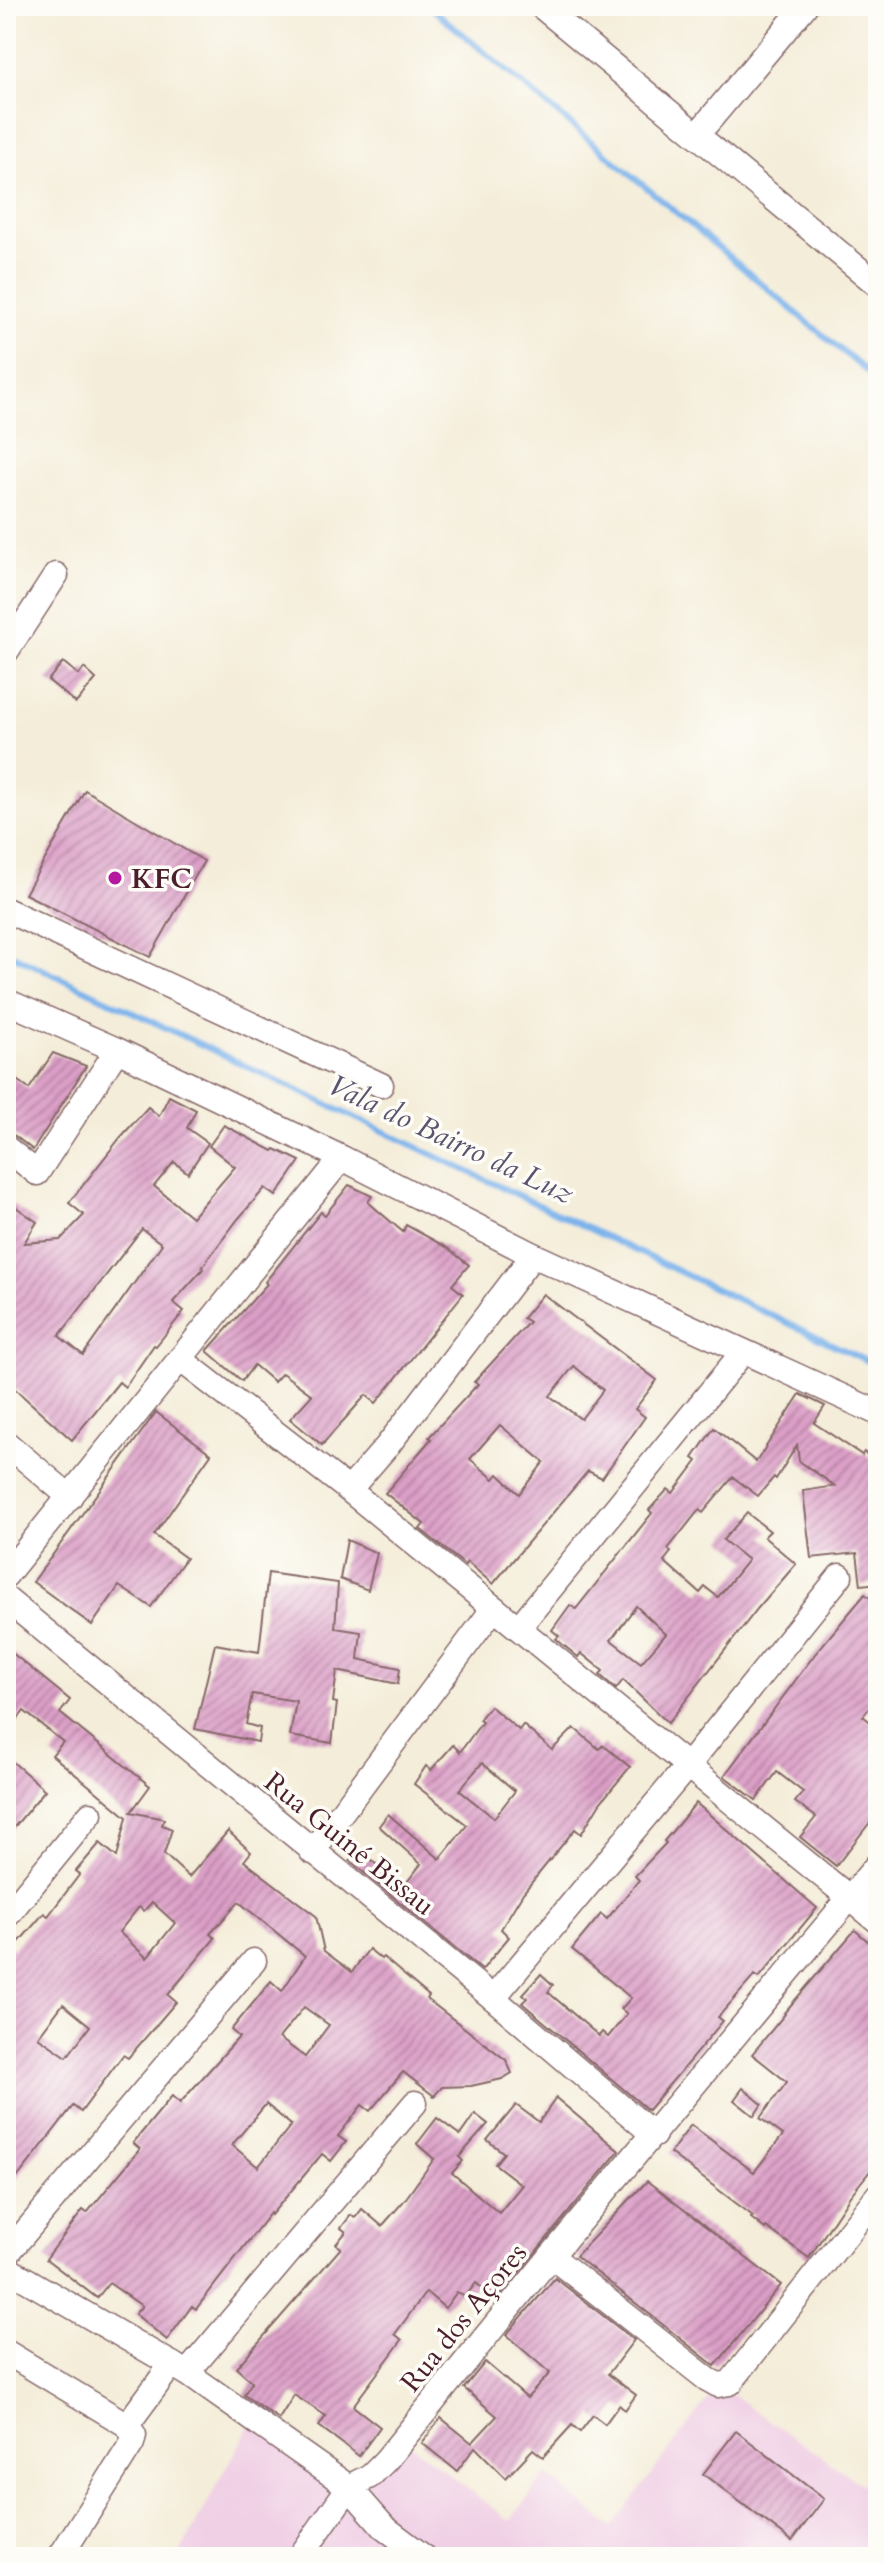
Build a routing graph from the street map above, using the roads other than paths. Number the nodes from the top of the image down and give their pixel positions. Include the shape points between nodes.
1 (541, 6) edge
2 (805, 6) edge
3 (697, 135) junction
4 (878, 285) edge
5 (56, 575) dead end
6 (6, 652) edge
7 (6, 910) edge
8 (6, 1001) edge
9 (117, 1050) junction
10 (381, 1085) dead end
11 (6, 1148) edge
12 (342, 1158) junction
13 (533, 1255) junction
14 (743, 1352) junction
15 (180, 1359) junction
16 (878, 1413) edge
17 (6, 1443) edge
18 (349, 1490) junction
19 (70, 1497) junction
20 (6, 1575) edge
21 (840, 1576) dead end
22 (6, 1599) edge
23 (494, 1608) junction
24 (519, 1627) junction
25 (689, 1764) junction
26 (90, 1814) dead end
27 (312, 1852) junction
28 (878, 1864) edge
29 (851, 1899) junction
30 (6, 1917) edge
31 (878, 1921) edge
32 (254, 1961) dead end
33 (493, 1998) junction
34 (415, 2103) dead end
35 (654, 2135) junction
36 (878, 2195) edge
37 (6, 2255) edge
38 (551, 2256) junction
39 (6, 2268) edge
40 (6, 2352) edge
41 (179, 2369) junction
42 (127, 2425) junction
43 (349, 2487) junction
44 (60, 2557) edge
45 (300, 2557) edge
46 (424, 2557) edge

1 - 3 street
2 - 3 street
3 - 4 street
5 - 6 street
7 - 10 street
8 - 9 street
9 - 11 street via 37,1173
9 - 12 street
12 - 13 street
12 - 15 street
13 - 14 street
13 - 18 street
14 - 16 street
14 - 24 street
15 - 18 street
15 - 19 street
17 - 19 street
18 - 23 street
19 - 20 street
21 - 25 street
22 - 27 street, Rua Guiné Bissau
23 - 24 street
23 - 27 street
24 - 25 street
25 - 29 street
25 - 33 street
26 - 30 street
27 - 33 street, Rua Guiné Bissau
28 - 29 street, Rua dos Açores
29 - 31 street
29 - 35 street, Rua dos Açores
32 - 37 street
33 - 35 street, Rua Guiné Bissau
34 - 41 street
35 - 38 street, Rua dos Açores
36 - 38 street via 730,2383 718,2385 707,2379
38 - 43 street, Rua dos Açores via 386,2460
39 - 41 street
40 - 42 street
41 - 42 street
41 - 43 street
42 - 44 street via 134,2435 132,2443
43 - 45 street
43 - 46 street via 384,2527

